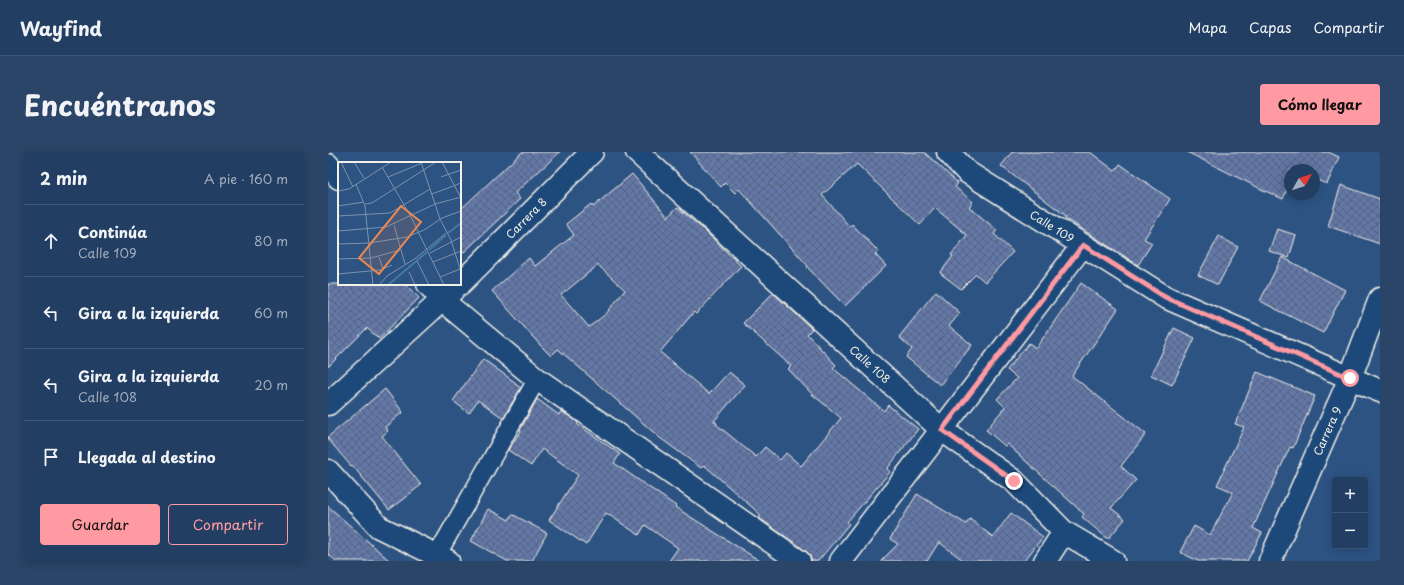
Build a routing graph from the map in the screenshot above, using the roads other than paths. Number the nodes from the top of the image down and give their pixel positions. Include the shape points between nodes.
1 (592, 152) edge
2 (637, 152) edge
3 (948, 152) edge
4 (328, 165) edge
5 (338, 177) edge
6 (1083, 245) junction
7 (461, 283) edge
8 (429, 285) edge
9 (459, 285) edge
10 (1380, 299) edge
11 (443, 301) junction
12 (1350, 378) junction
13 (537, 379) junction
14 (1380, 392) edge
15 (328, 404) edge
16 (942, 430) junction
17 (328, 471) edge
18 (1064, 532) junction
19 (442, 558) edge
20 (799, 561) edge
21 (841, 561) edge
22 (1045, 561) edge
23 (1113, 561) edge
24 (1270, 561) edge

1 - 7 street, Carrera 8
2 - 16 street, Calle 108
3 - 6 street, Calle 109 via 967,172
4 - 5 street
6 - 12 street, Calle 109 via 1165,297
6 - 16 street
8 - 11 street
9 - 11 street, Carrera 8
10 - 12 street, Carrera 9
11 - 13 street
11 - 15 street, Carrera 8
12 - 14 street, Calle 109
12 - 24 street, Carrera 9
13 - 19 street
13 - 20 street
16 - 18 street, Calle 108 via 1014,481
16 - 21 street
17 - 19 street via 379,527
18 - 22 street
18 - 23 street, Calle 108

